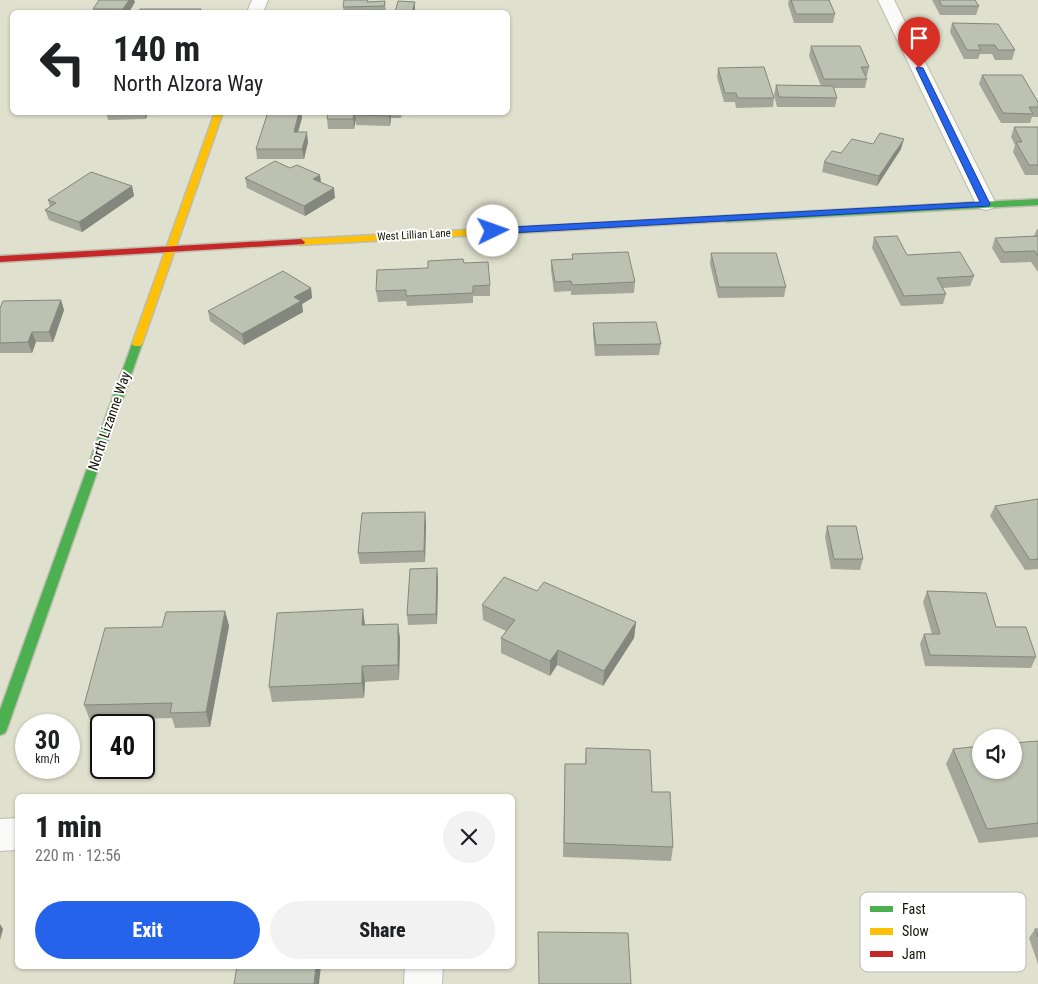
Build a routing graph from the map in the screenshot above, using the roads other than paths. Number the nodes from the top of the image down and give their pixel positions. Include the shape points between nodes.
1 (886, 0) edge
2 (218, 115) edge
3 (1038, 202) edge
4 (986, 204) junction
5 (170, 249) junction
6 (0, 259) edge
7 (0, 729) edge
8 (15, 834) edge
9 (0, 835) edge
10 (424, 969) edge
11 (423, 984) edge

1 - 4 street
2 - 5 street, North Lizanne Way
3 - 4 street, West Lillian Lane
4 - 5 street, West Lillian Lane
5 - 6 street, West Lillian Lane
5 - 7 street, North Lizanne Way
8 - 9 street
10 - 11 street

